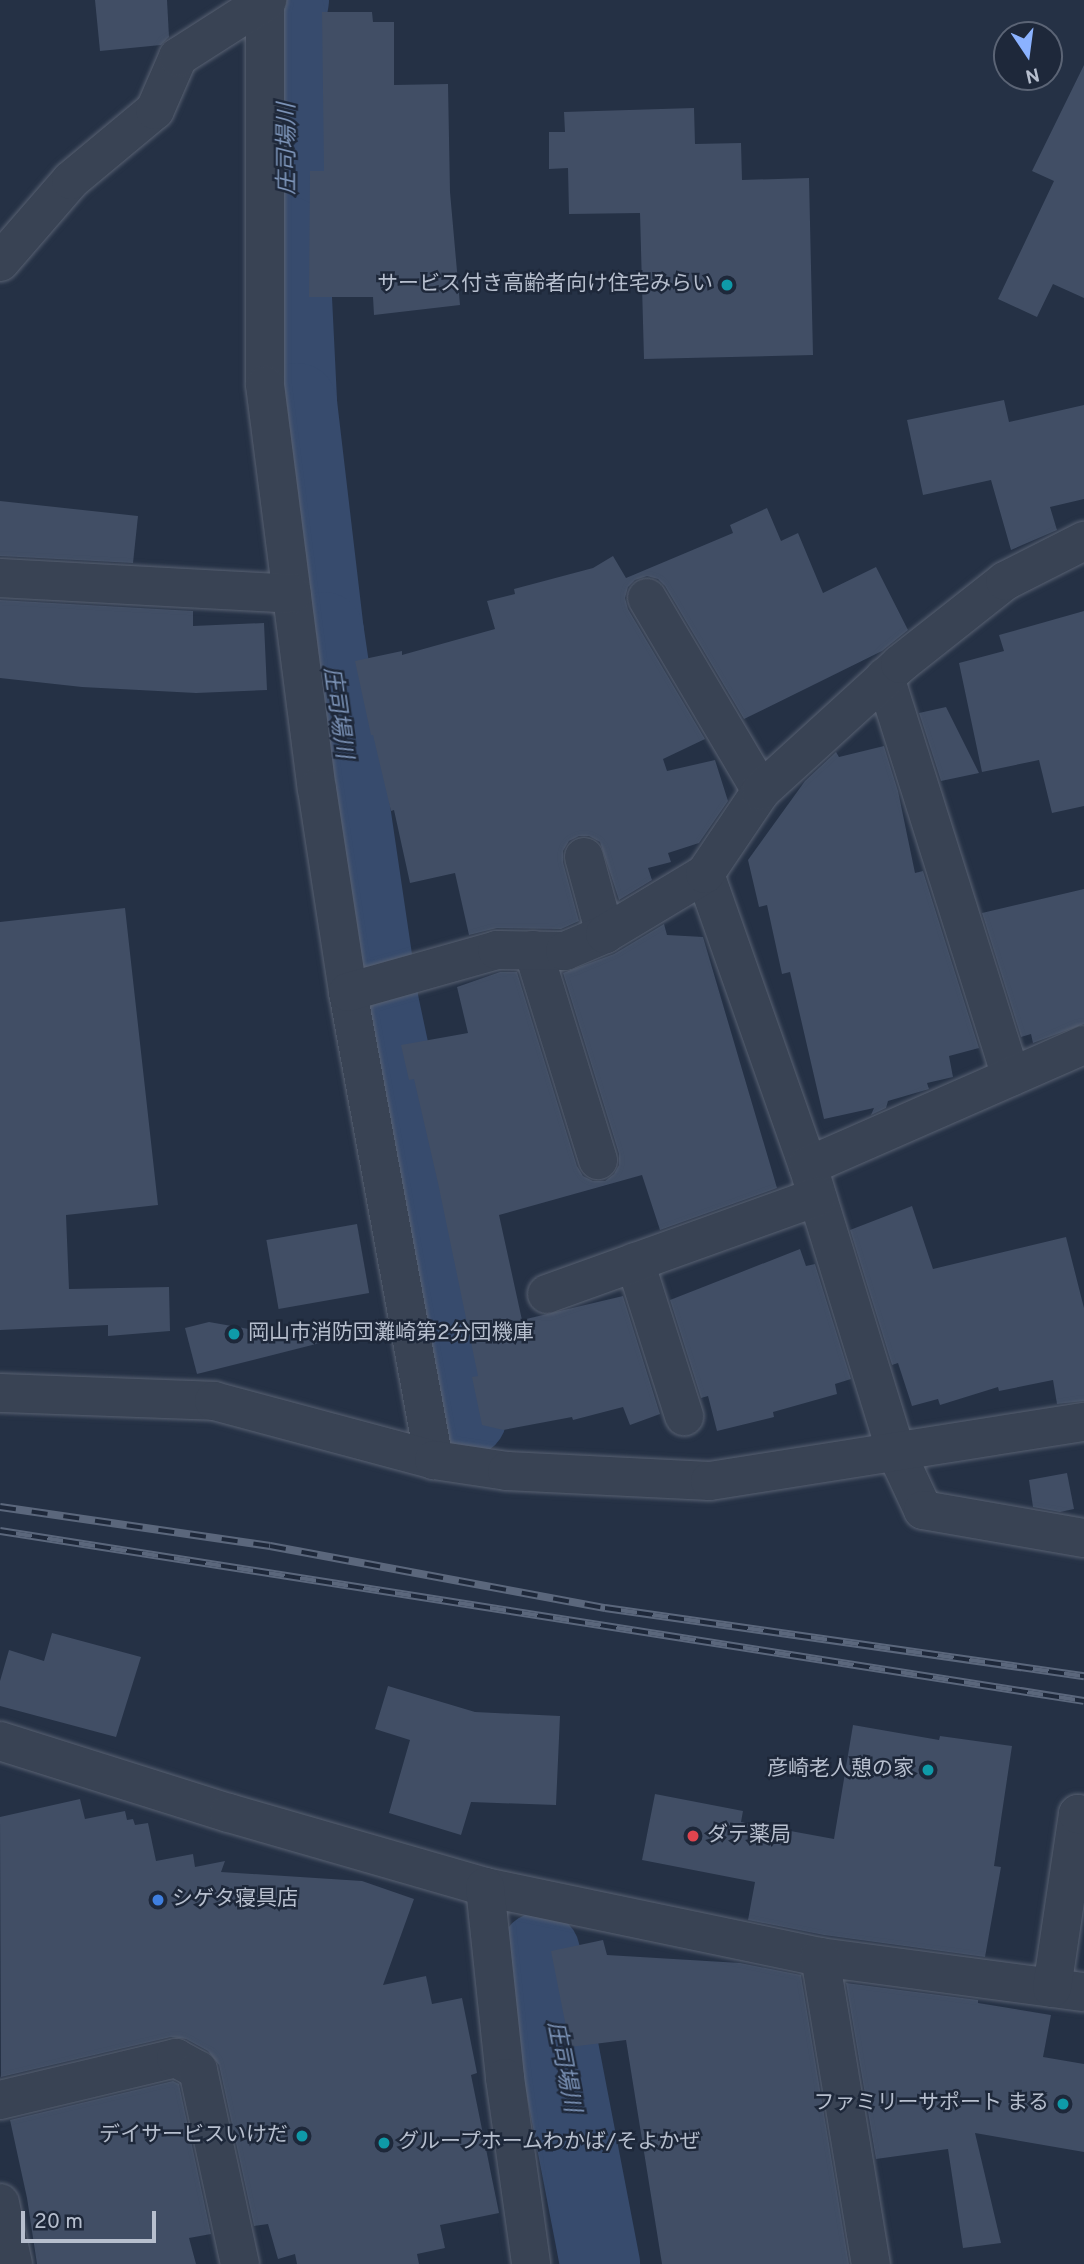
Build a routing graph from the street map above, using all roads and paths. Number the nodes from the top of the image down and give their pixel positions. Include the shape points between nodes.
1 (266, 0) edge
2 (0, 262) edge
3 (1082, 549) edge
4 (0, 578) edge
5 (292, 594) junction
6 (647, 598) dead end
7 (885, 677) junction
8 (761, 791) junction
9 (584, 857) dead end
10 (705, 874) junction
11 (605, 934) junction
12 (533, 950) junction
13 (348, 992) junction
14 (1084, 1045) edge
15 (1011, 1077) junction
16 (598, 1160) dead end
17 (813, 1181) junction
18 (635, 1262) junction
19 (547, 1294) dead end
20 (0, 1393) edge
21 (684, 1416) dead end
22 (1084, 1422) edge
23 (896, 1452) junction
24 (434, 1460) junction
25 (1084, 1538) edge
26 (0, 1741) edge
27 (1084, 1815) edge
28 (485, 1887) junction
29 (820, 1957) junction
30 (1068, 1990) edge
31 (0, 2100) edge
32 (0, 2203) edge
33 (13, 2264) edge
34 (240, 2264) edge
35 (531, 2264) edge
36 (871, 2264) edge

1 - 2 street via 178,57 155,110 71,180
1 - 5 street via 265,384
3 - 7 street via 1005,581
4 - 5 street
5 - 13 street
6 - 8 street
7 - 8 street
7 - 15 street
8 - 10 street
9 - 11 street
10 - 11 street
10 - 17 street
11 - 12 street via 565,951
12 - 13 street via 497,950
12 - 16 street
13 - 24 street
14 - 15 street
15 - 17 street
17 - 18 street
17 - 23 street
18 - 19 street
18 - 21 street
20 - 24 street via 214,1401
22 - 23 street
23 - 24 street via 710,1481 549,1474
23 - 25 street via 923,1510
26 - 28 street
27 - 30 street via 1078,1814
28 - 29 street
28 - 35 street
29 - 30 street
29 - 36 street
31 - 34 street via 176,2058 198,2070
32 - 33 street

